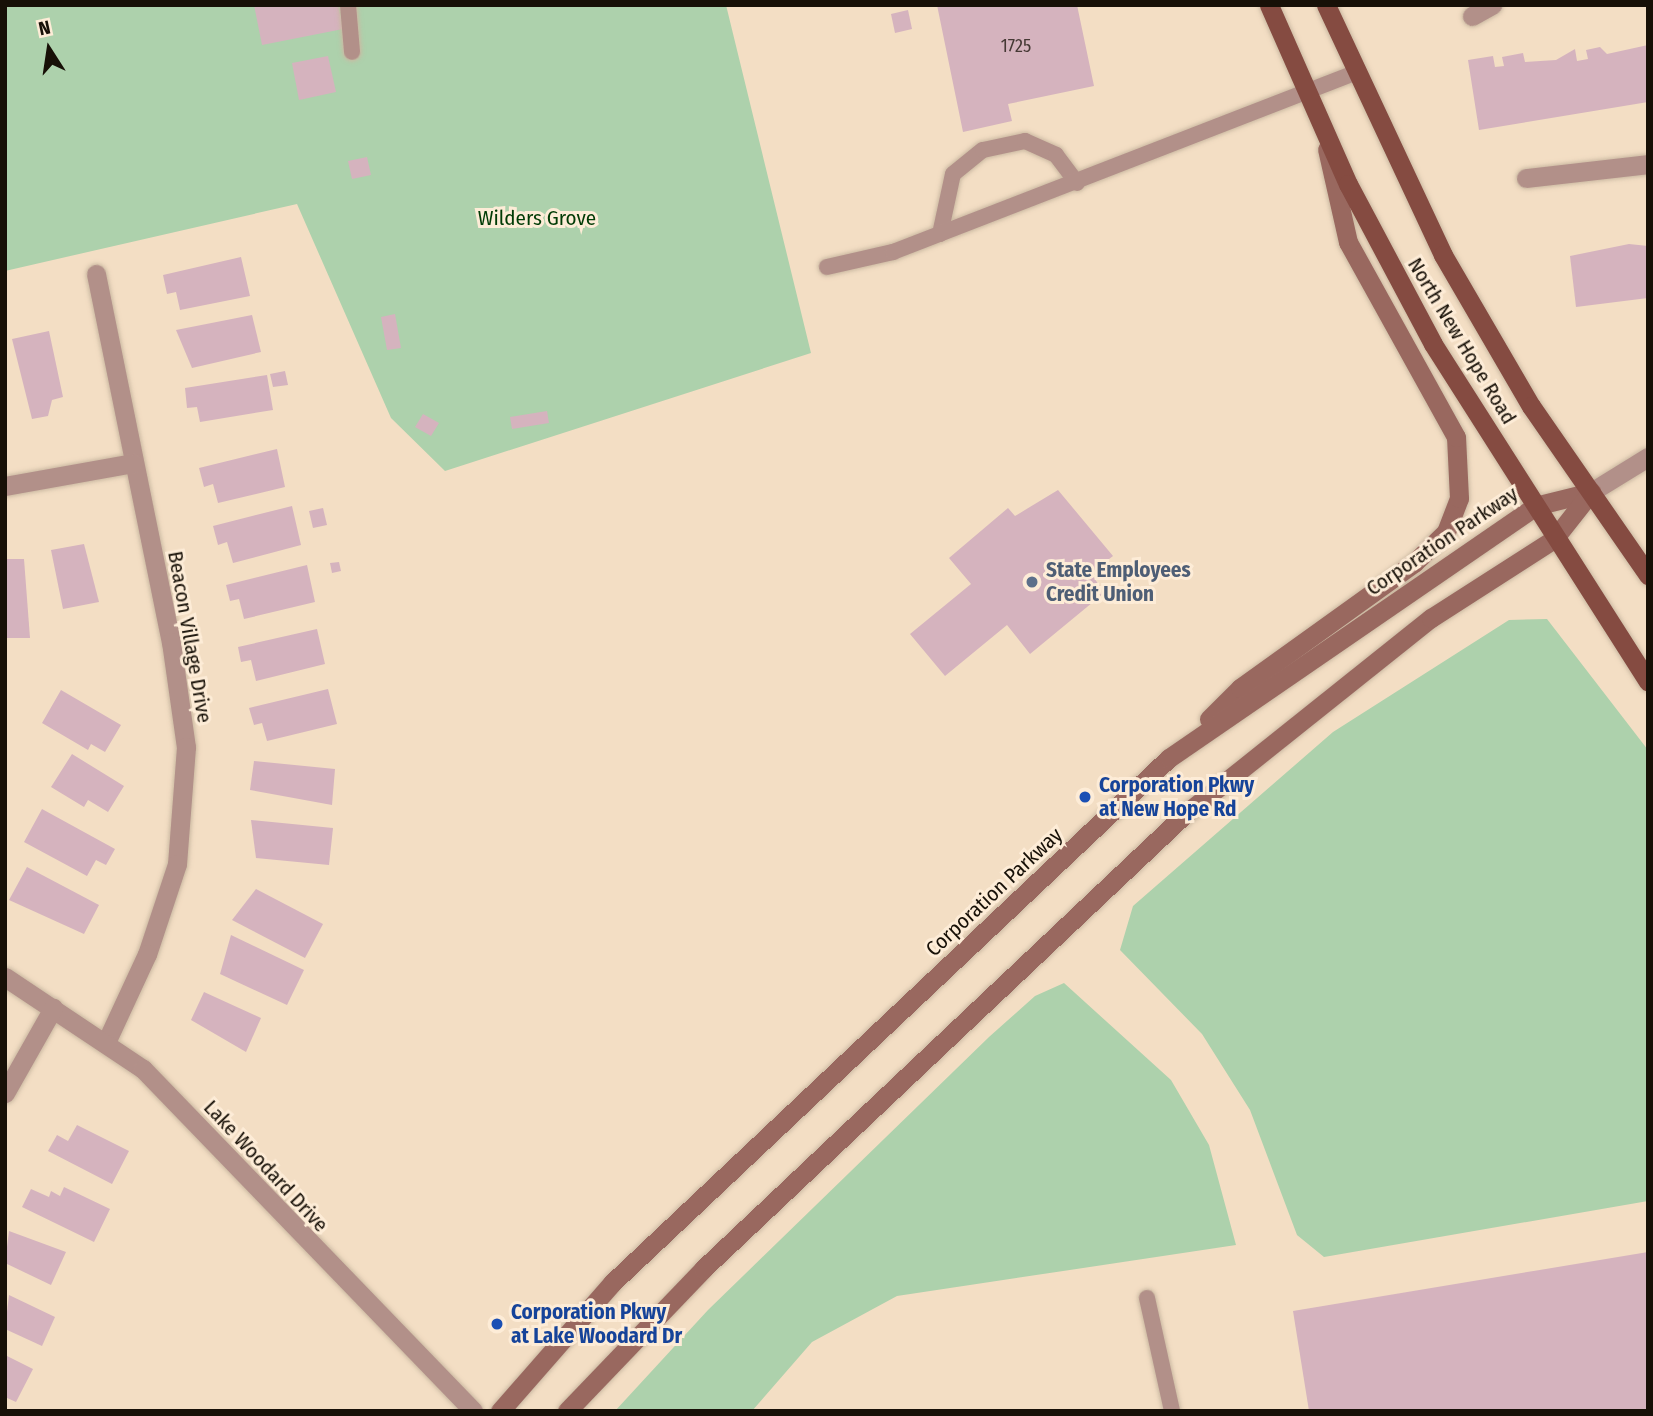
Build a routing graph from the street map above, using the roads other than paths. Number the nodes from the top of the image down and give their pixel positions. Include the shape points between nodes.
1 (348, 5) edge
2 (1269, 5) edge
3 (1326, 5) edge
4 (1492, 5) edge
5 (1472, 16) dead end
6 (352, 52) dead end
7 (1355, 73) junction
8 (1307, 92) junction
9 (1322, 128) junction
10 (1648, 164) edge
11 (1526, 178) dead end
12 (1077, 183) junction
13 (940, 234) junction
14 (827, 267) dead end
15 (96, 274) dead end
16 (1648, 457) edge
17 (133, 463) junction
18 (5, 486) edge
19 (1591, 492) junction
20 (1535, 506) junction
21 (1554, 539) junction
22 (1648, 575) edge
23 (1648, 681) edge
24 (1170, 758) junction
25 (5, 977) edge
26 (52, 1008) junction
27 (107, 1040) junction
28 (5, 1093) edge
29 (1147, 1298) dead end
30 (473, 1411) edge
31 (500, 1411) edge
32 (566, 1411) edge
33 (1172, 1411) edge

1 - 6 lane
2 - 8 main road, North New Hope Road
3 - 7 main road, North New Hope Road
4 - 5 street
7 - 8 lane
7 - 19 main road, North New Hope Road via 1443,254
8 - 9 main road, North New Hope Road
8 - 12 lane
9 - 20 main road, North New Hope Road via 1433,344
9 - 24 main road via 1348,242 1456,437 1459,498 1446,532 1430,549 1240,688
10 - 11 street
12 - 13 lane
12 - 13 lane via 1056,155 1025,141 984,150 953,174
13 - 14 lane
15 - 17 street, Beacon Village Drive
16 - 19 street
17 - 18 street
17 - 27 street, Beacon Village Drive via 181,701 185,795 165,907
19 - 20 main road, Corporation Parkway
19 - 21 main road
19 - 22 main road, North New Hope Road
20 - 21 main road, North New Hope Road
20 - 24 main road, Corporation Parkway
21 - 23 main road, North New Hope Road
21 - 32 main road via 1431,618 1184,815 686,1285
24 - 31 main road, Corporation Parkway via 612,1283
25 - 26 street, Lake Woodard Drive
26 - 27 street, Lake Woodard Drive
26 - 28 street
27 - 30 street, Lake Woodard Drive via 143,1069
29 - 33 lane

